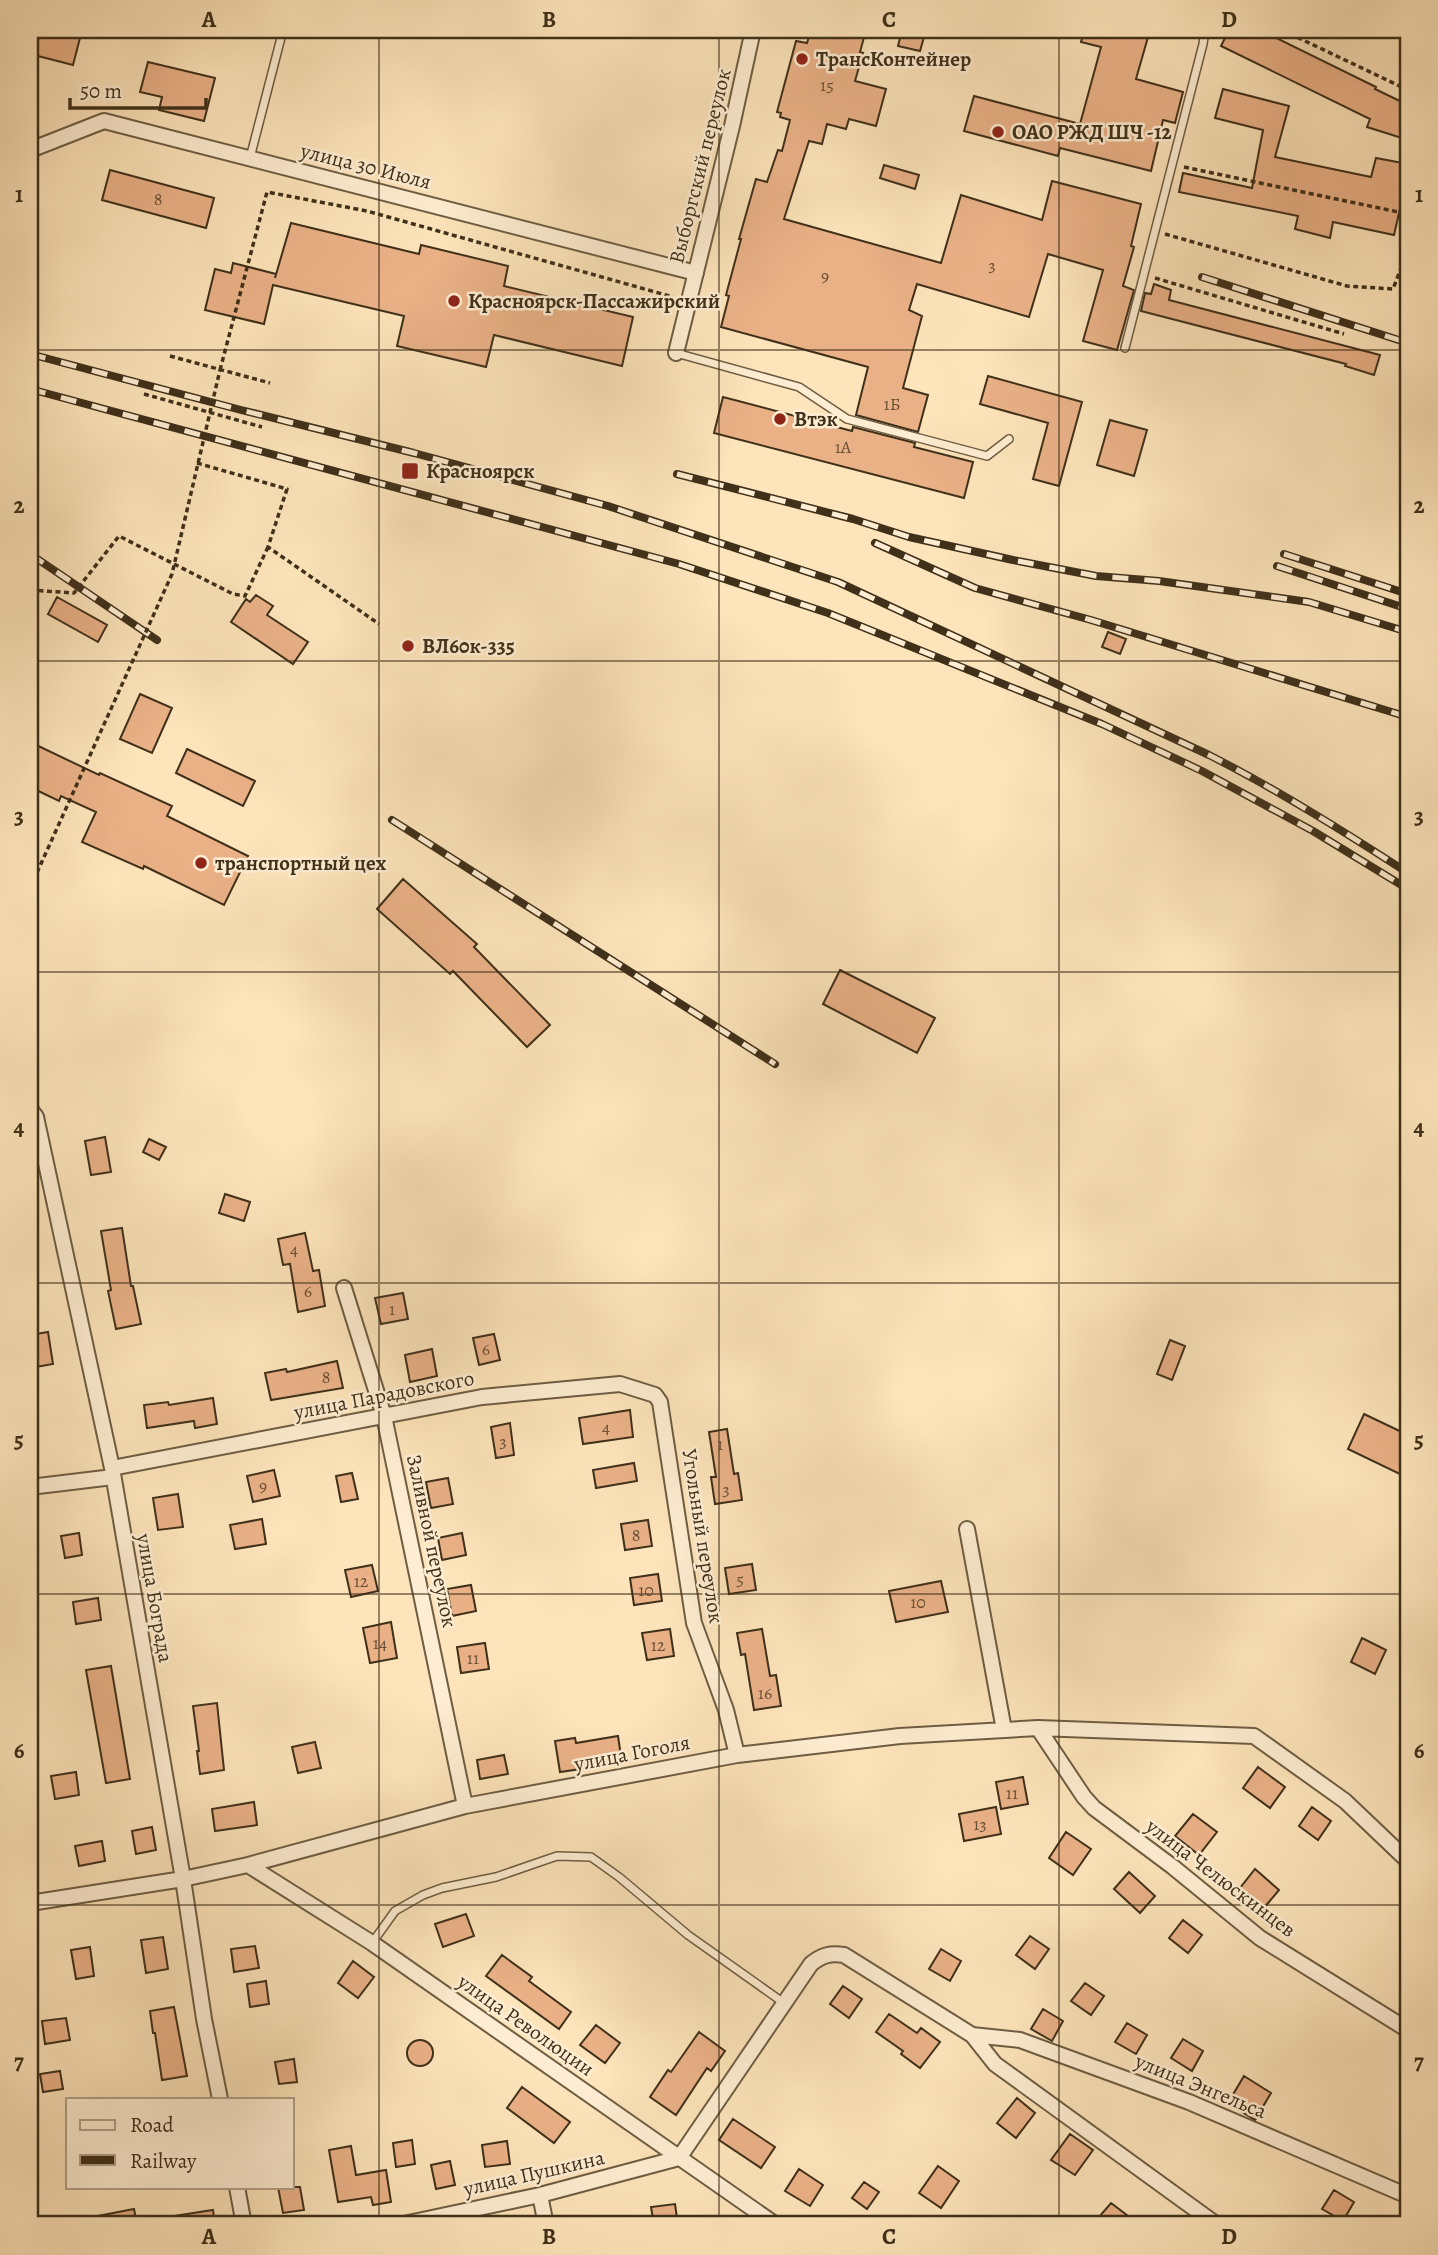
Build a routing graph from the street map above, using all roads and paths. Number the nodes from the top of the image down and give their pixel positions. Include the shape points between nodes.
1 (283, 30) edge
2 (753, 30) edge
3 (1205, 30) edge
4 (1282, 30) edge
5 (1408, 90) edge
6 (30, 150) edge
7 (250, 159) junction
8 (1174, 164) junction
9 (1408, 214) edge
10 (1157, 231) junction
11 (1408, 250) edge
12 (696, 273) junction
13 (1145, 275) junction
14 (688, 302) junction
15 (1344, 334) dead end
16 (1125, 348) dead end
17 (676, 353) joint
18 (170, 356) dead end
19 (219, 370) junction
20 (271, 383) dead end
21 (144, 394) dead end
22 (209, 412) junction
23 (262, 427) dead end
24 (1009, 439) dead end
25 (197, 463) junction
26 (268, 547) junction
27 (30, 590) edge
28 (379, 624) dead end
29 (30, 888) edge
30 (30, 1109) edge
31 (344, 1288) dead end
32 (660, 1402) joint
33 (384, 1416) junction
34 (112, 1473) junction
35 (30, 1487) edge
36 (967, 1529) dead end
37 (1038, 1728) junction
38 (1004, 1730) junction
39 (737, 1755) junction
40 (465, 1806) junction
41 (1408, 1861) edge
42 (248, 1865) junction
43 (183, 1880) junction
44 (30, 1903) edge
45 (372, 1943) junction
46 (783, 2003) junction
47 (1408, 2030) edge
48 (972, 2035) junction
49 (220, 2098) edge
50 (679, 2158) junction
51 (237, 2188) edge
52 (540, 2195) junction
53 (1408, 2196) edge
54 (244, 2225) edge
55 (399, 2225) edge
56 (546, 2225) edge
57 (776, 2225) edge
58 (1217, 2225) edge

1 - 7 lane
2 - 12 street, Выборгский переулок
3 - 8 lane
4 - 5 path
6 - 7 street, улица 30 Июля via 104,121
7 - 12 street, улица 30 Июля
8 - 9 path
8 - 10 lane
10 - 11 path via 1347,286 1394,289
10 - 13 lane
12 - 14 street, Выборгский переулок
13 - 15 path
13 - 16 lane
14 - 17 street, Выборгский переулок
14 - 19 path via 367,211 267,192
17 - 24 lane via 799,387 847,419 987,456
18 - 19 path
19 - 20 path
19 - 22 path, bridge
21 - 22 path
22 - 23 path
22 - 25 path, bridge
25 - 26 path via 287,489
25 - 29 path, bridge via 172,574
26 - 27 path via 245,596 119,536 74,593
26 - 28 path
30 - 34 street, улица Бограда via 36,1117
31 - 33 street, Заливной переулок
32 - 33 street, улица Парадовского via 655,1395 620,1384 482,1397
32 - 39 street, Угольный переулок via 694,1622
33 - 34 street, улица Парадовского
33 - 40 street, Заливной переулок
34 - 35 street, улица Парадовского
34 - 43 street, улица Бограда
36 - 38 street
37 - 38 street, улица Гоголя
37 - 41 street, улица Гоголя via 1254,1736 1345,1801
37 - 47 street, улица Челюскинцев via 1094,1808 1260,1938
38 - 39 street, улица Гоголя via 900,1735
39 - 40 street, улица Гоголя
40 - 42 street, улица Гоголя
42 - 43 street, улица Гоголя
42 - 45 street, улица Революции
43 - 44 street, улица Гоголя
43 - 49 street, улица Бограда
45 - 46 lane via 395,1911 423,1895 557,1856 591,1857
45 - 50 street, улица Революции
46 - 48 street, улица Энгельса via 811,1964 833,1953 844,1955
46 - 50 street
48 - 53 street, улица Энгельса via 1033,2044 1189,2102
48 - 58 street, улица Энгельса via 995,2064
50 - 52 street, улица Пушкина
50 - 57 street, улица Революции
51 - 54 street
52 - 55 street, улица Пушкина
52 - 56 street

